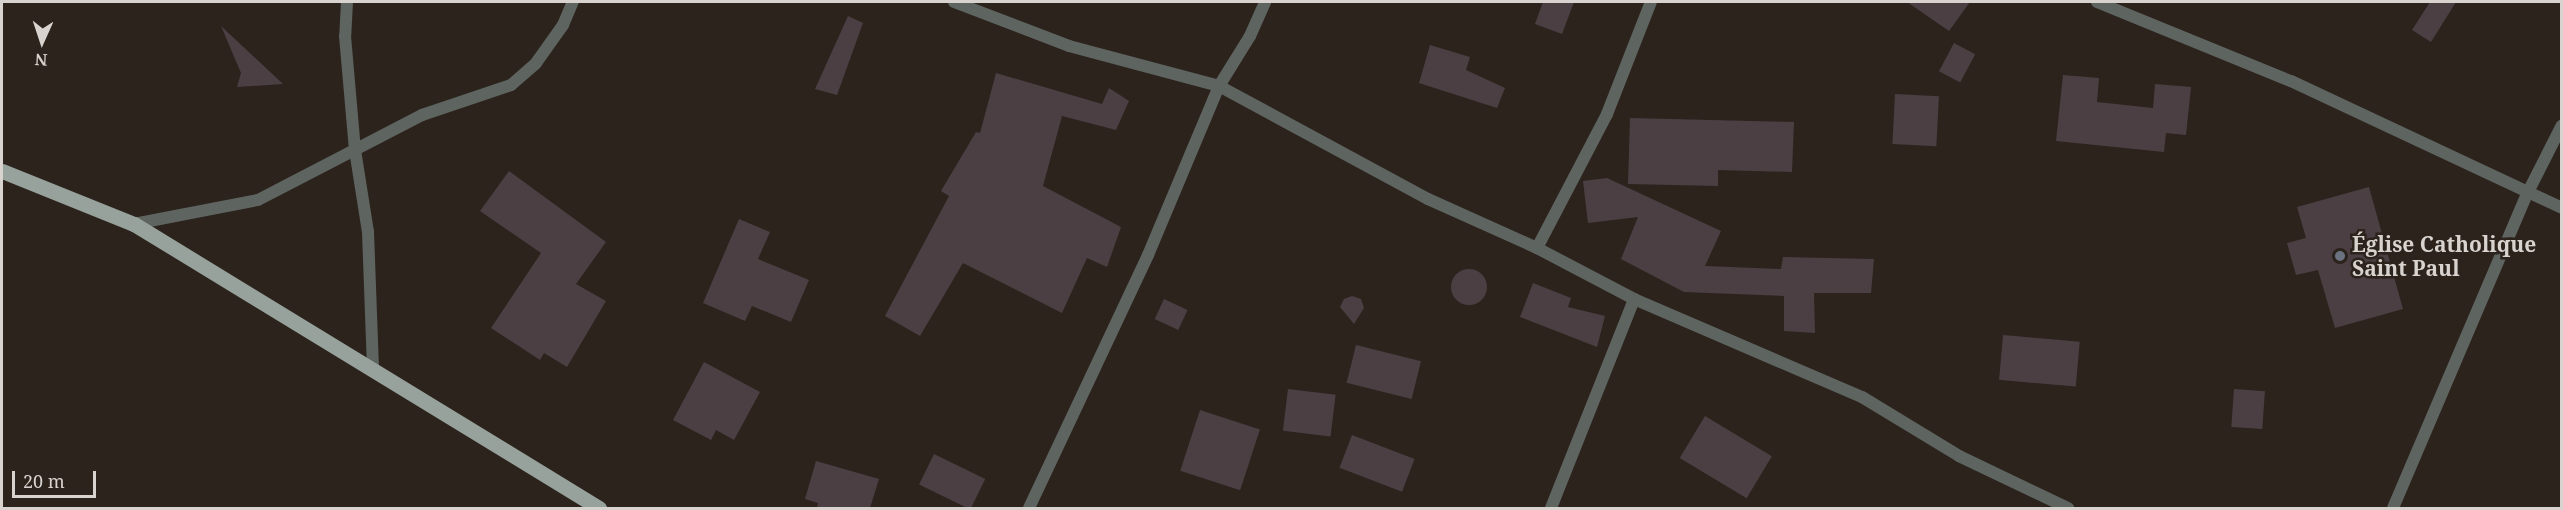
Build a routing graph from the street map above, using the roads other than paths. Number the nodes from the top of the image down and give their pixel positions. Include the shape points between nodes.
1 (347, 2) edge
2 (573, 2) edge
3 (954, 2) edge
4 (1265, 2) edge
5 (1651, 2) edge
6 (2097, 2) edge
7 (1219, 86) junction
8 (2562, 125) edge
9 (355, 150) junction
10 (2, 171) edge
11 (2527, 194) junction
12 (2562, 207) edge
13 (134, 224) junction
14 (1537, 248) junction
15 (1634, 299) junction
16 (373, 369) junction
17 (599, 508) edge
18 (1029, 508) edge
19 (1551, 508) edge
20 (2068, 508) edge
21 (2393, 508) edge

1 - 9 street via 345,36
2 - 9 street via 563,25 536,63 511,85 422,115
3 - 7 street via 1069,46
4 - 7 street via 1250,36
5 - 14 street via 1607,114
6 - 11 street via 2291,81
7 - 14 street via 1428,199
7 - 18 street via 1148,255
8 - 11 street
9 - 13 street via 258,200
9 - 16 street via 368,232
10 - 13 main road
11 - 12 street
11 - 21 street
13 - 16 main road
14 - 15 street
15 - 19 street
15 - 20 street via 1862,397 1959,456
16 - 17 main road

